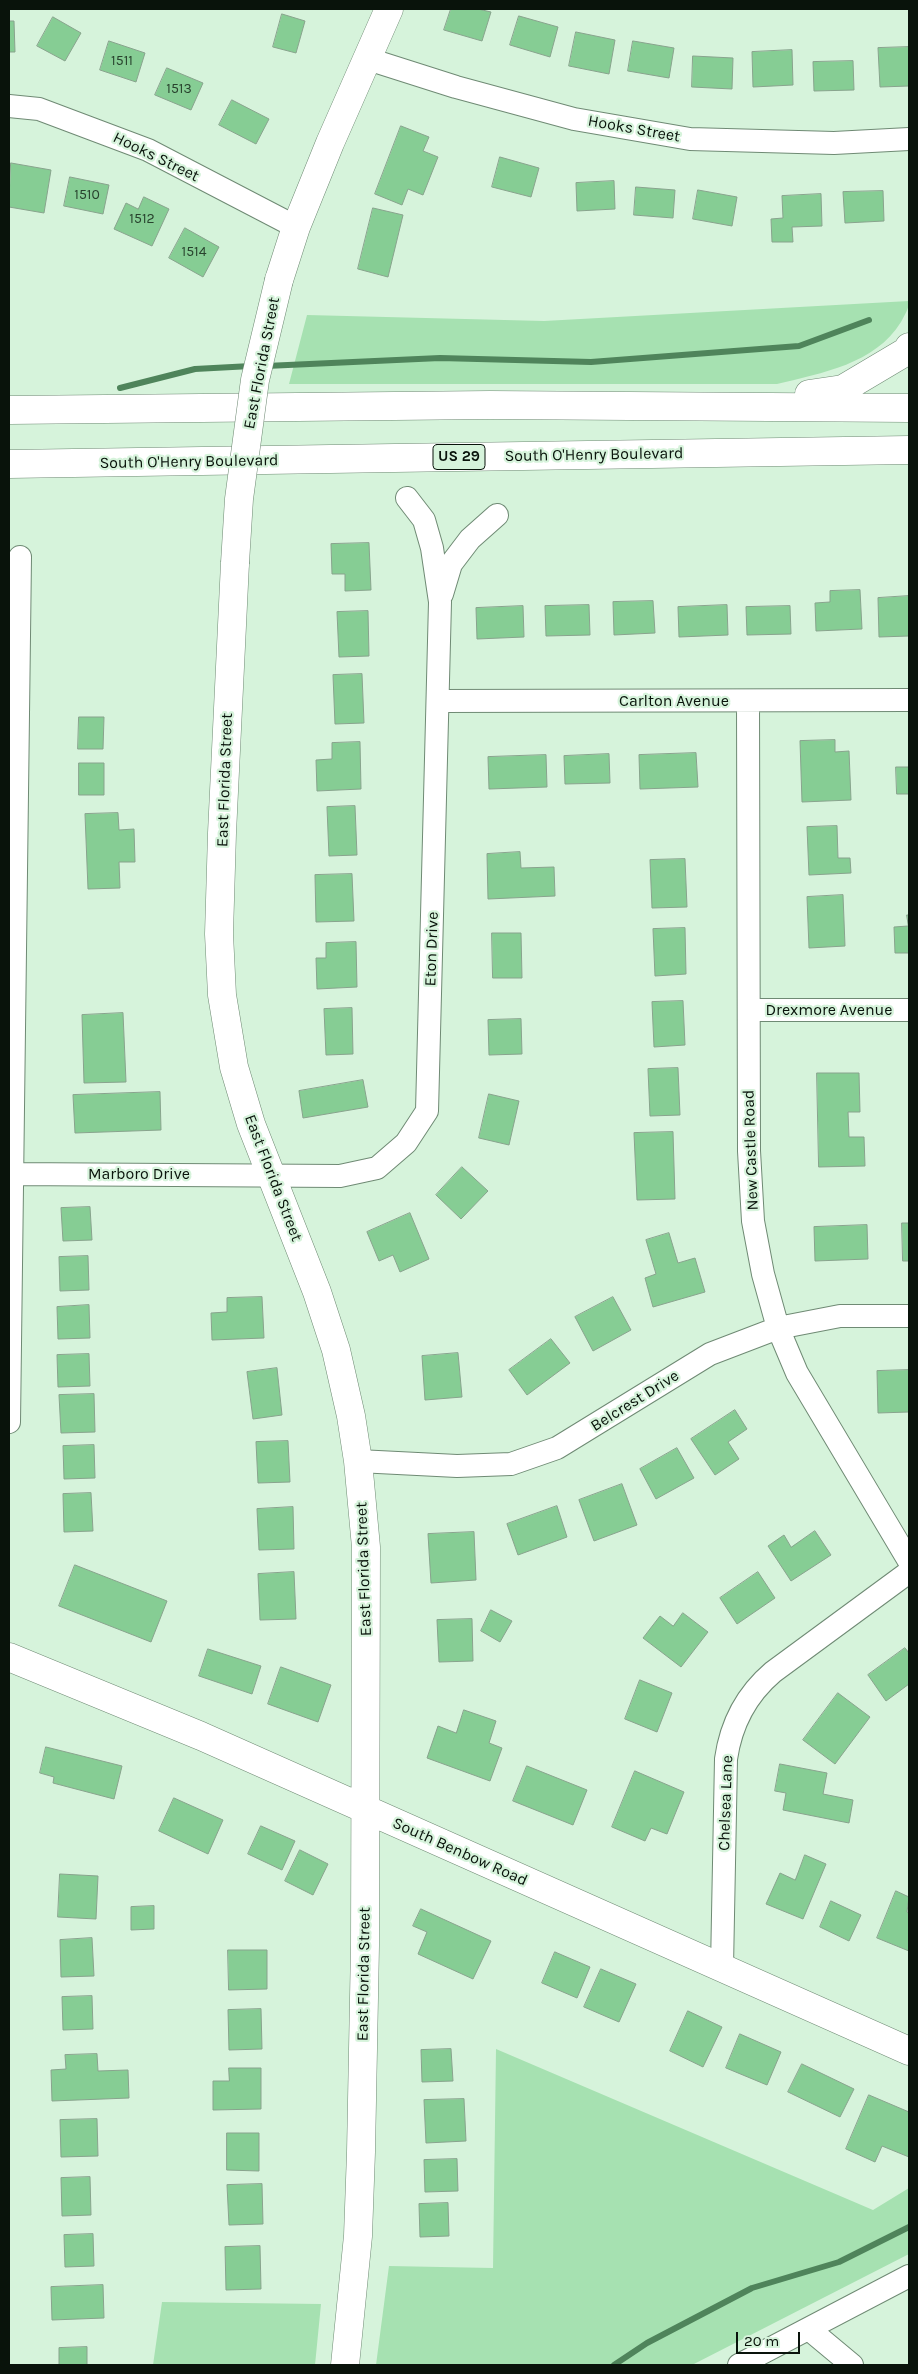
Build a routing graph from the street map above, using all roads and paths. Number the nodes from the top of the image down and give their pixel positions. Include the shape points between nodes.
1 (389, 9) edge
2 (368, 59) junction
3 (9, 106) edge
4 (909, 139) edge
5 (296, 227) junction
6 (909, 347) edge
7 (720, 406) junction
8 (909, 408) edge
9 (9, 410) edge
10 (909, 450) edge
11 (9, 464) edge
12 (407, 498) dead end
13 (497, 515) dead end
14 (20, 557) dead end
15 (440, 602) junction
16 (909, 700) edge
17 (438, 701) junction
18 (748, 701) junction
19 (750, 1010) junction
20 (909, 1010) edge
21 (11, 1174) edge
22 (270, 1175) junction
23 (909, 1316) edge
24 (778, 1328) junction
25 (9, 1422) edge
26 (358, 1461) junction
27 (909, 1561) edge
28 (909, 1572) edge
29 (9, 1657) edge
30 (366, 1810) junction
31 (722, 1967) junction
32 (909, 2051) edge
33 (909, 2276) edge
34 (810, 2330) junction
35 (345, 2365) edge
36 (739, 2365) edge
37 (852, 2365) edge

1 - 2 main road, East Florida Street
2 - 4 street, Hooks Street via 574,119 690,139 834,143
2 - 5 main road, East Florida Street
3 - 5 street, Hooks Street via 39,109 148,150
5 - 22 main road, East Florida Street, bridge via 279,280 255,380 242,480 222,833 222,995 234,1067
6 - 7 main road via 843,389
7 - 8 main road
7 - 9 main road
10 - 11 main road, South O'Henry Boulevard / US 29
12 - 15 street, Eton Drive via 424,520
13 - 15 street, Eton Drive via 470,539 451,564
14 - 21 street
15 - 17 street, Eton Drive
16 - 18 street, Carlton Avenue
17 - 18 street, Carlton Avenue
17 - 22 street, Eton Drive via 427,1111 406,1143 376,1168 340,1176
18 - 19 street, New Castle Road
19 - 20 street, Drexmore Avenue
19 - 24 street, New Castle Road via 749,1151 753,1221
21 - 22 street, Marboro Drive
21 - 25 street
22 - 26 main road, East Florida Street via 317,1292 336,1350
23 - 24 street, Belcrest Drive via 840,1316
24 - 26 street, Belcrest Drive via 710,1354 556,1448 510,1464 457,1466
24 - 27 street, New Castle Road via 801,1381
26 - 30 main road, East Florida Street via 366,1547
28 - 31 street, Chelsea Lane via 773,1672 760,1683 740,1712 726,1759
29 - 30 main road, South Benbow Road via 201,1736
30 - 31 main road, South Benbow Road
30 - 35 main road, East Florida Street via 361,2161 358,2236
31 - 32 main road, South Benbow Road
33 - 34 street
34 - 36 street
34 - 37 street

